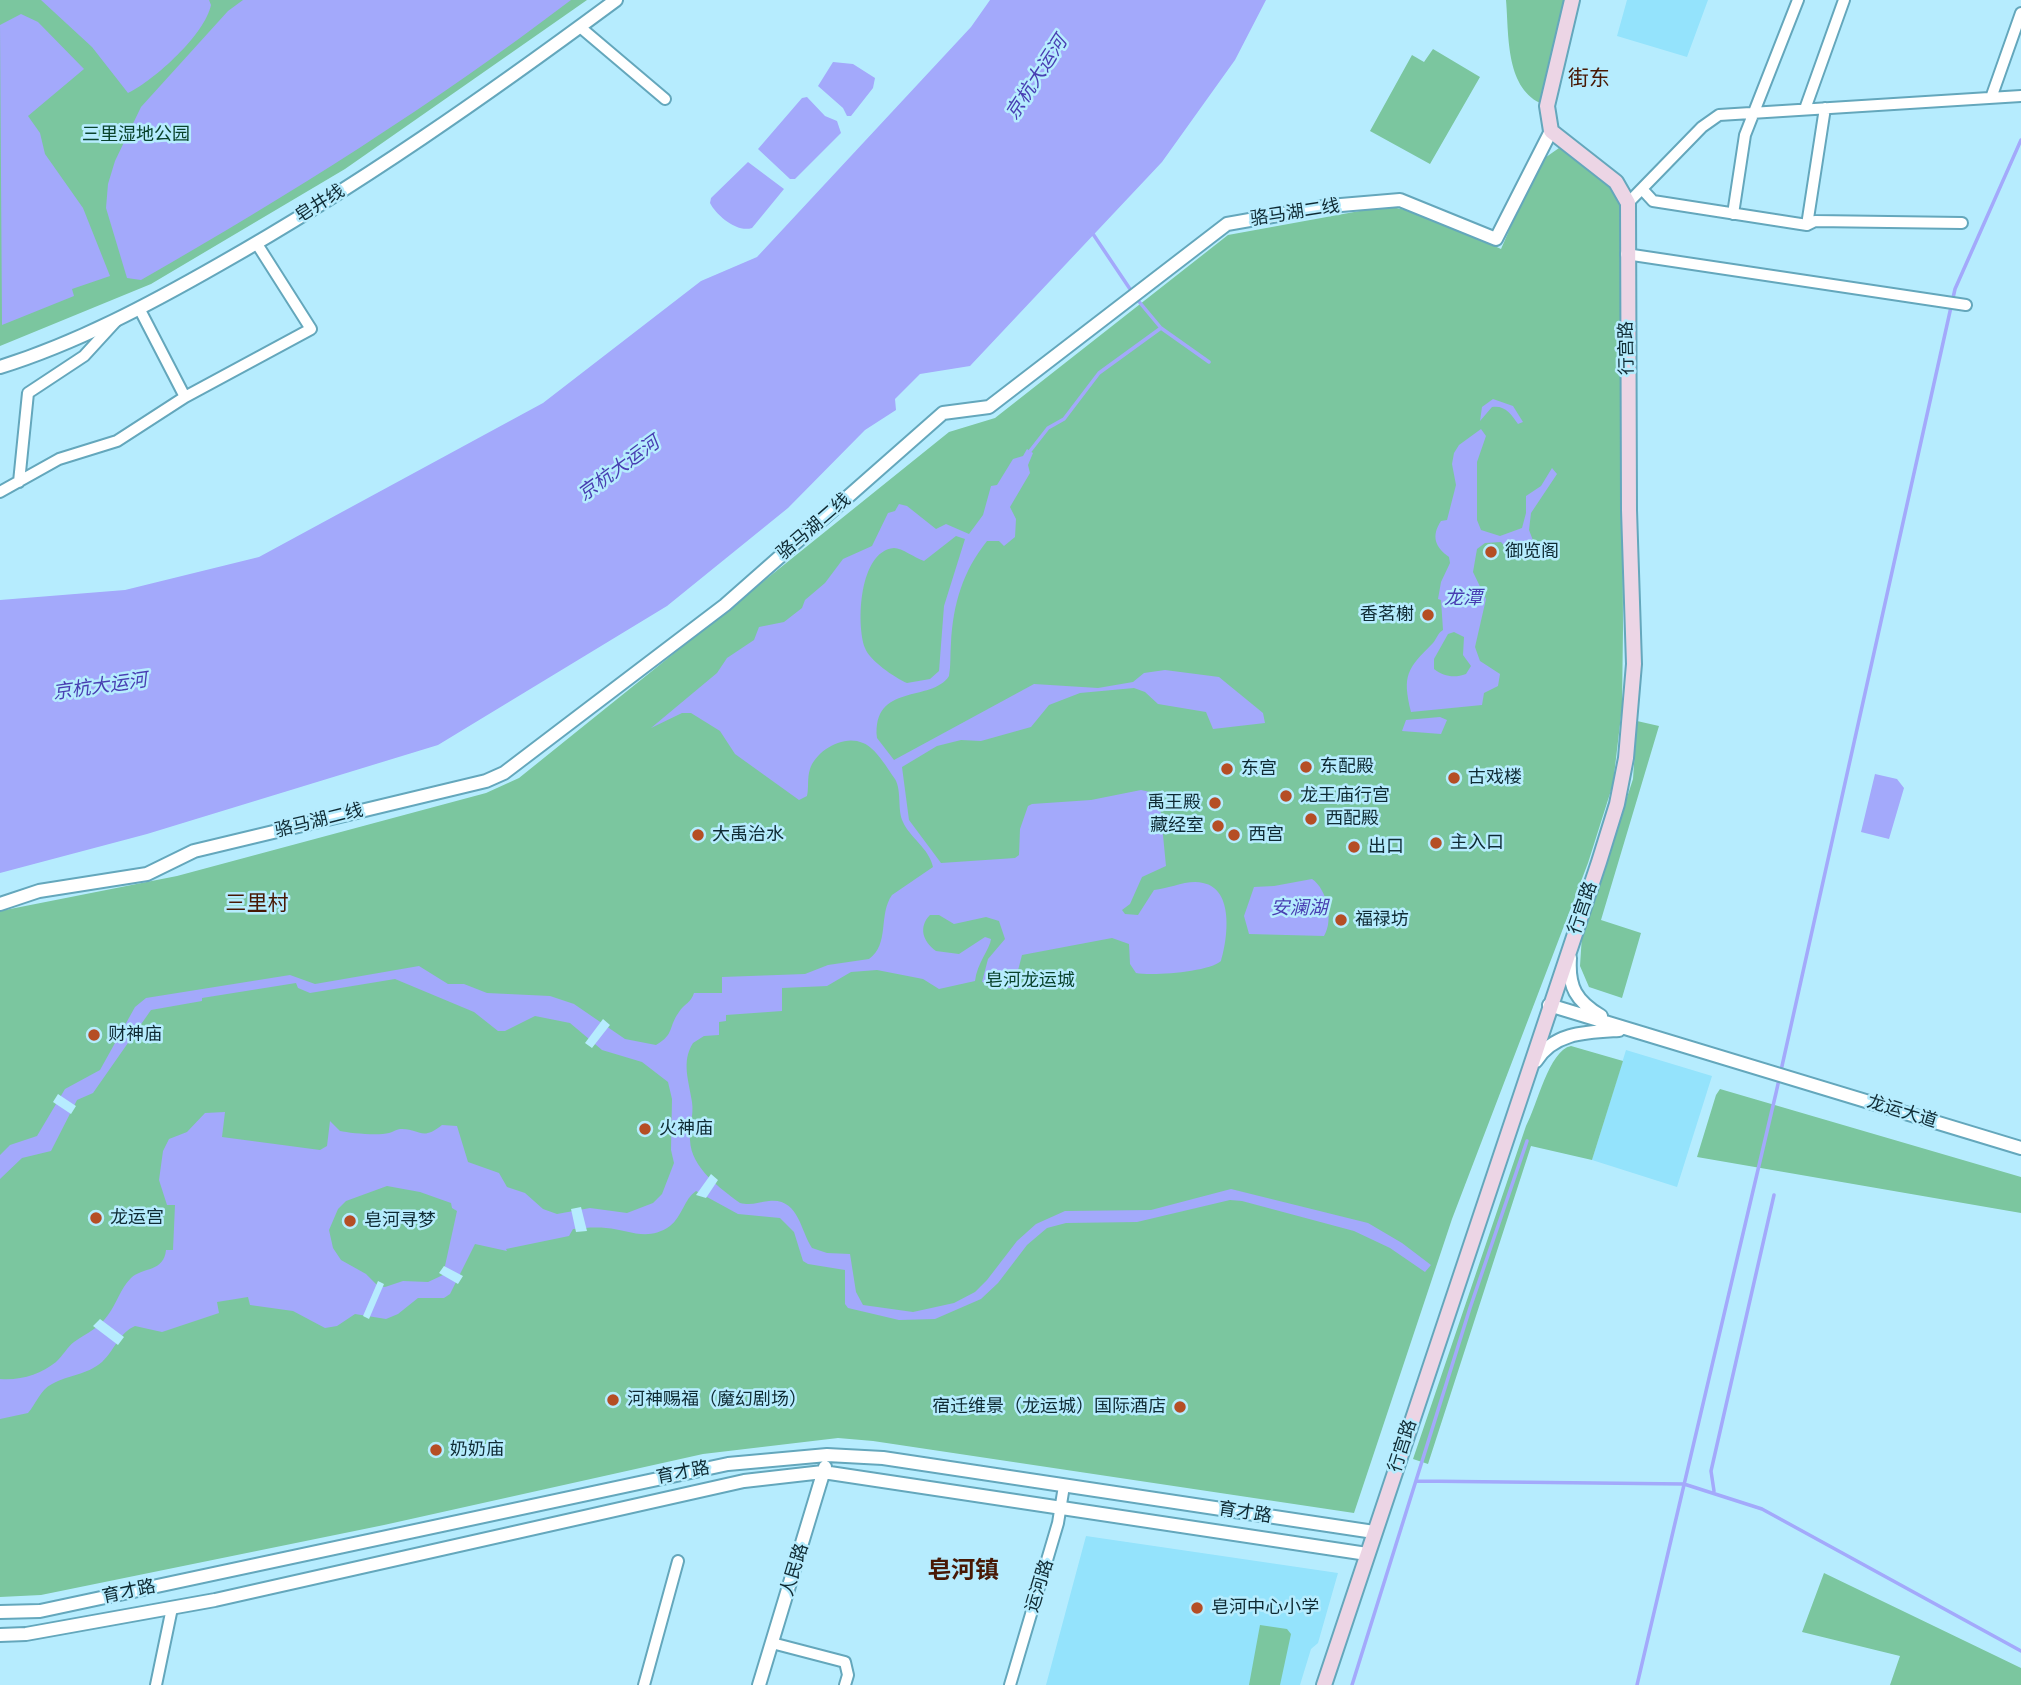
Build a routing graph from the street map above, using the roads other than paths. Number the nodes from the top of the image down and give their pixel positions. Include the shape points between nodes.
1 (616, 0) edge
2 (1572, 0) edge
3 (1798, 0) edge
4 (1844, 0) edge
5 (2021, 13) edge
6 (580, 27) junction
7 (2021, 95) edge
8 (1991, 98) junction
9 (665, 100) dead end
10 (1825, 108) junction
11 (1805, 109) junction
12 (1754, 113) junction
13 (1551, 131) junction
14 (1642, 189) junction
15 (1628, 203) junction
16 (1733, 214) junction
17 (1962, 223) dead end
18 (1807, 225) junction
19 (257, 244) junction
20 (1626, 254) junction
21 (1956, 304) dead end
22 (140, 310) junction
23 (117, 320) junction
24 (0, 367) edge
25 (185, 397) junction
26 (19, 482) junction
27 (0, 492) edge
28 (0, 904) edge
29 (1571, 941) junction
30 (1549, 1005) junction
31 (1624, 1028) junction
32 (1524, 1079) junction
33 (2021, 1148) edge
34 (827, 1455) junction
35 (824, 1472) junction
36 (1064, 1486) junction
37 (1061, 1507) junction
38 (1374, 1532) junction
39 (1367, 1554) junction
40 (678, 1561) dead end
41 (172, 1608) junction
42 (0, 1612) edge
43 (0, 1635) edge
44 (772, 1643) junction
45 (156, 1685) edge
46 (644, 1685) edge
47 (760, 1685) edge
48 (845, 1685) edge
49 (1010, 1685) edge
50 (1324, 1685) edge

1 - 6 street, 皂井线
2 - 13 main road via 1547,106
3 - 12 street
4 - 11 street
5 - 8 street
6 - 9 street
6 - 19 street, 皂井线
7 - 8 street
8 - 10 street
10 - 11 street
10 - 18 street
11 - 12 street
12 - 14 street via 1719,115 1710,120
12 - 16 street via 1745,135
13 - 15 main road via 1616,182
13 - 28 street, 骆马湖二线 via 1496,239 1400,200 1329,206 1227,224 989,407 943,413 725,605 504,773 194,851 147,874 59,886
14 - 15 street
14 - 16 street via 1653,201
15 - 20 main road, 行宫路
16 - 18 street
17 - 18 street via 1815,221
19 - 22 street, 皂井线
19 - 25 street via 310,329
20 - 21 street
20 - 29 main road, 行宫路 via 1632,696 1617,804
22 - 23 street, 皂井线
22 - 25 street
23 - 24 street, 皂井线
23 - 26 street via 84,356 28,393
25 - 26 street via 117,441 59,459
26 - 27 street
29 - 30 main road, 行宫路
29 - 31 street via 1569,976 1574,995
30 - 31 street, 龙运大道
30 - 32 main road, 行宫路
31 - 32 street via 1560,1039 1542,1051
31 - 33 street, 龙运大道
32 - 38 main road, 行宫路
34 - 35 street, 人民路
34 - 36 street, 育才路 via 883,1458
34 - 42 street, 育才路 via 728,1464 40,1611
35 - 37 street, 育才路
35 - 41 street, 育才路 via 744,1481
35 - 44 street, 人民路
36 - 37 street, 运河路
36 - 38 street, 育才路
37 - 39 street, 育才路
37 - 49 street, 运河路
38 - 39 main road, 行宫路
39 - 50 main road, 行宫路
40 - 46 street
41 - 43 street, 育才路
41 - 45 street
44 - 47 street, 人民路
44 - 48 street via 845,1662

